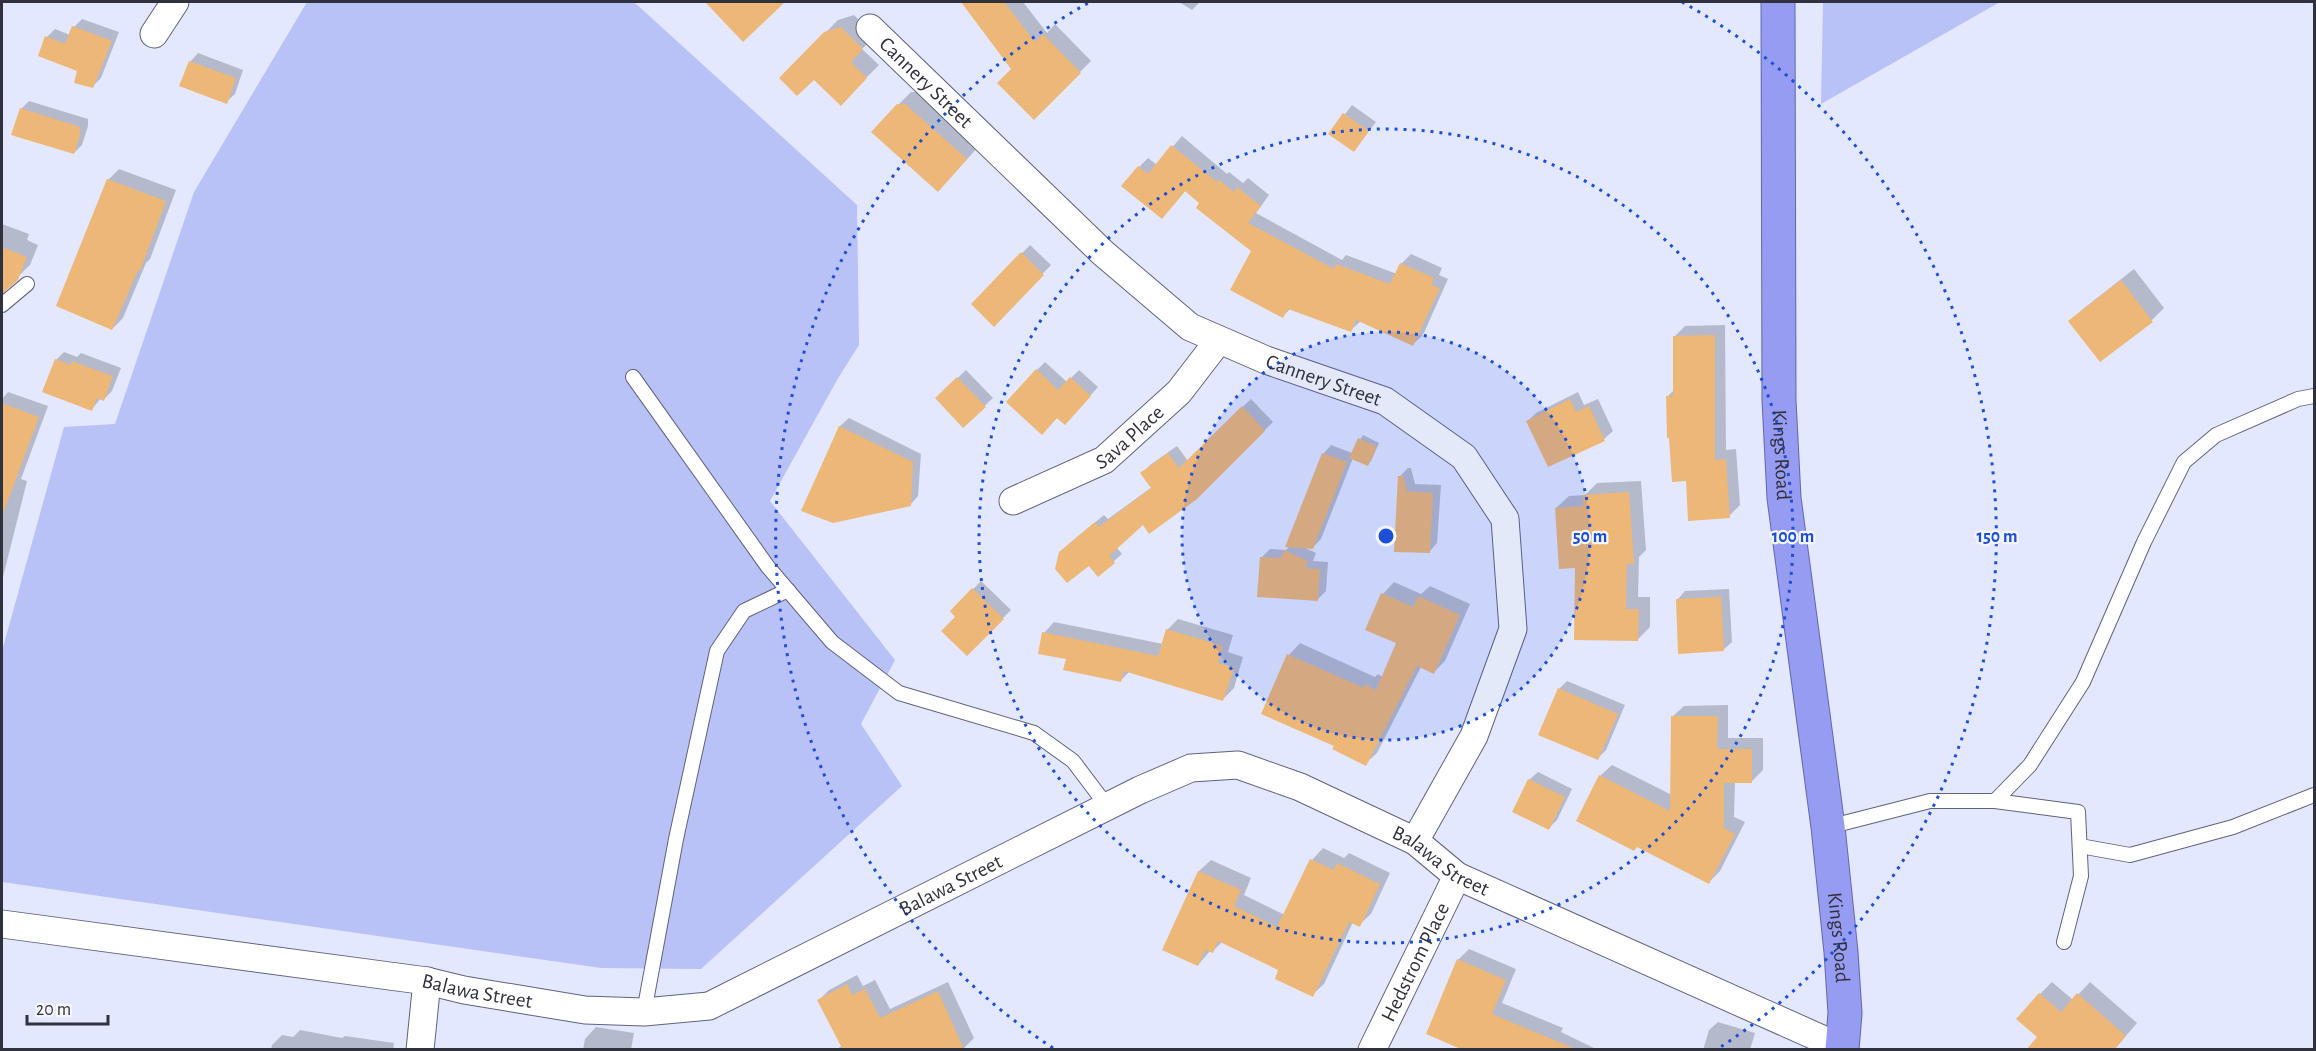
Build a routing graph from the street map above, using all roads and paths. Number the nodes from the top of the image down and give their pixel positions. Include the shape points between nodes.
1 (175, 2) edge
2 (1778, 2) edge
3 (870, 28) dead end
4 (154, 34) dead end
5 (27, 284) dead end
6 (2, 304) edge
7 (1219, 340) junction
8 (633, 377) dead end
9 (2314, 396) edge
10 (1013, 501) dead end
11 (788, 590) junction
12 (2314, 795) edge
13 (1995, 801) junction
14 (1107, 806) junction
15 (1828, 827) junction
16 (1415, 841) junction
17 (2080, 846) junction
18 (1457, 876) junction
19 (2, 924) edge
20 (2064, 942) dead end
21 (427, 981) junction
22 (644, 1012) junction
23 (1842, 1049) edge
24 (420, 1050) edge
25 (1372, 1050) edge

1 - 4 street
2 - 15 highway, Kings Road via 1779,400 1784,498
3 - 7 street, Cannery Street via 1103,253 1190,327
5 - 6 lane
7 - 10 street, Sava Place via 1179,392 1104,460
7 - 16 street, Cannery Street via 1385,401 1464,456 1505,519 1513,629 1473,736
8 - 11 lane
9 - 13 lane via 2298,399 2216,435 2184,462 2083,682 2030,765
11 - 14 lane via 832,642 899,693 1034,733 1073,761
11 - 22 lane via 744,611 717,651
12 - 17 lane via 2233,827 2130,855
13 - 15 lane via 1930,801
13 - 17 lane via 2078,812
14 - 16 street, Balawa Street via 1191,768 1238,765 1300,787
14 - 22 street, Balawa Street via 709,1006
15 - 23 highway, Kings Road via 1844,980
16 - 18 street, Balawa Street
17 - 20 lane via 2081,876
18 - 23 street, Balawa Street
18 - 25 street, Hedstrom Place
19 - 21 street, Balawa Street
21 - 22 street, Balawa Street via 585,1010
21 - 24 street

